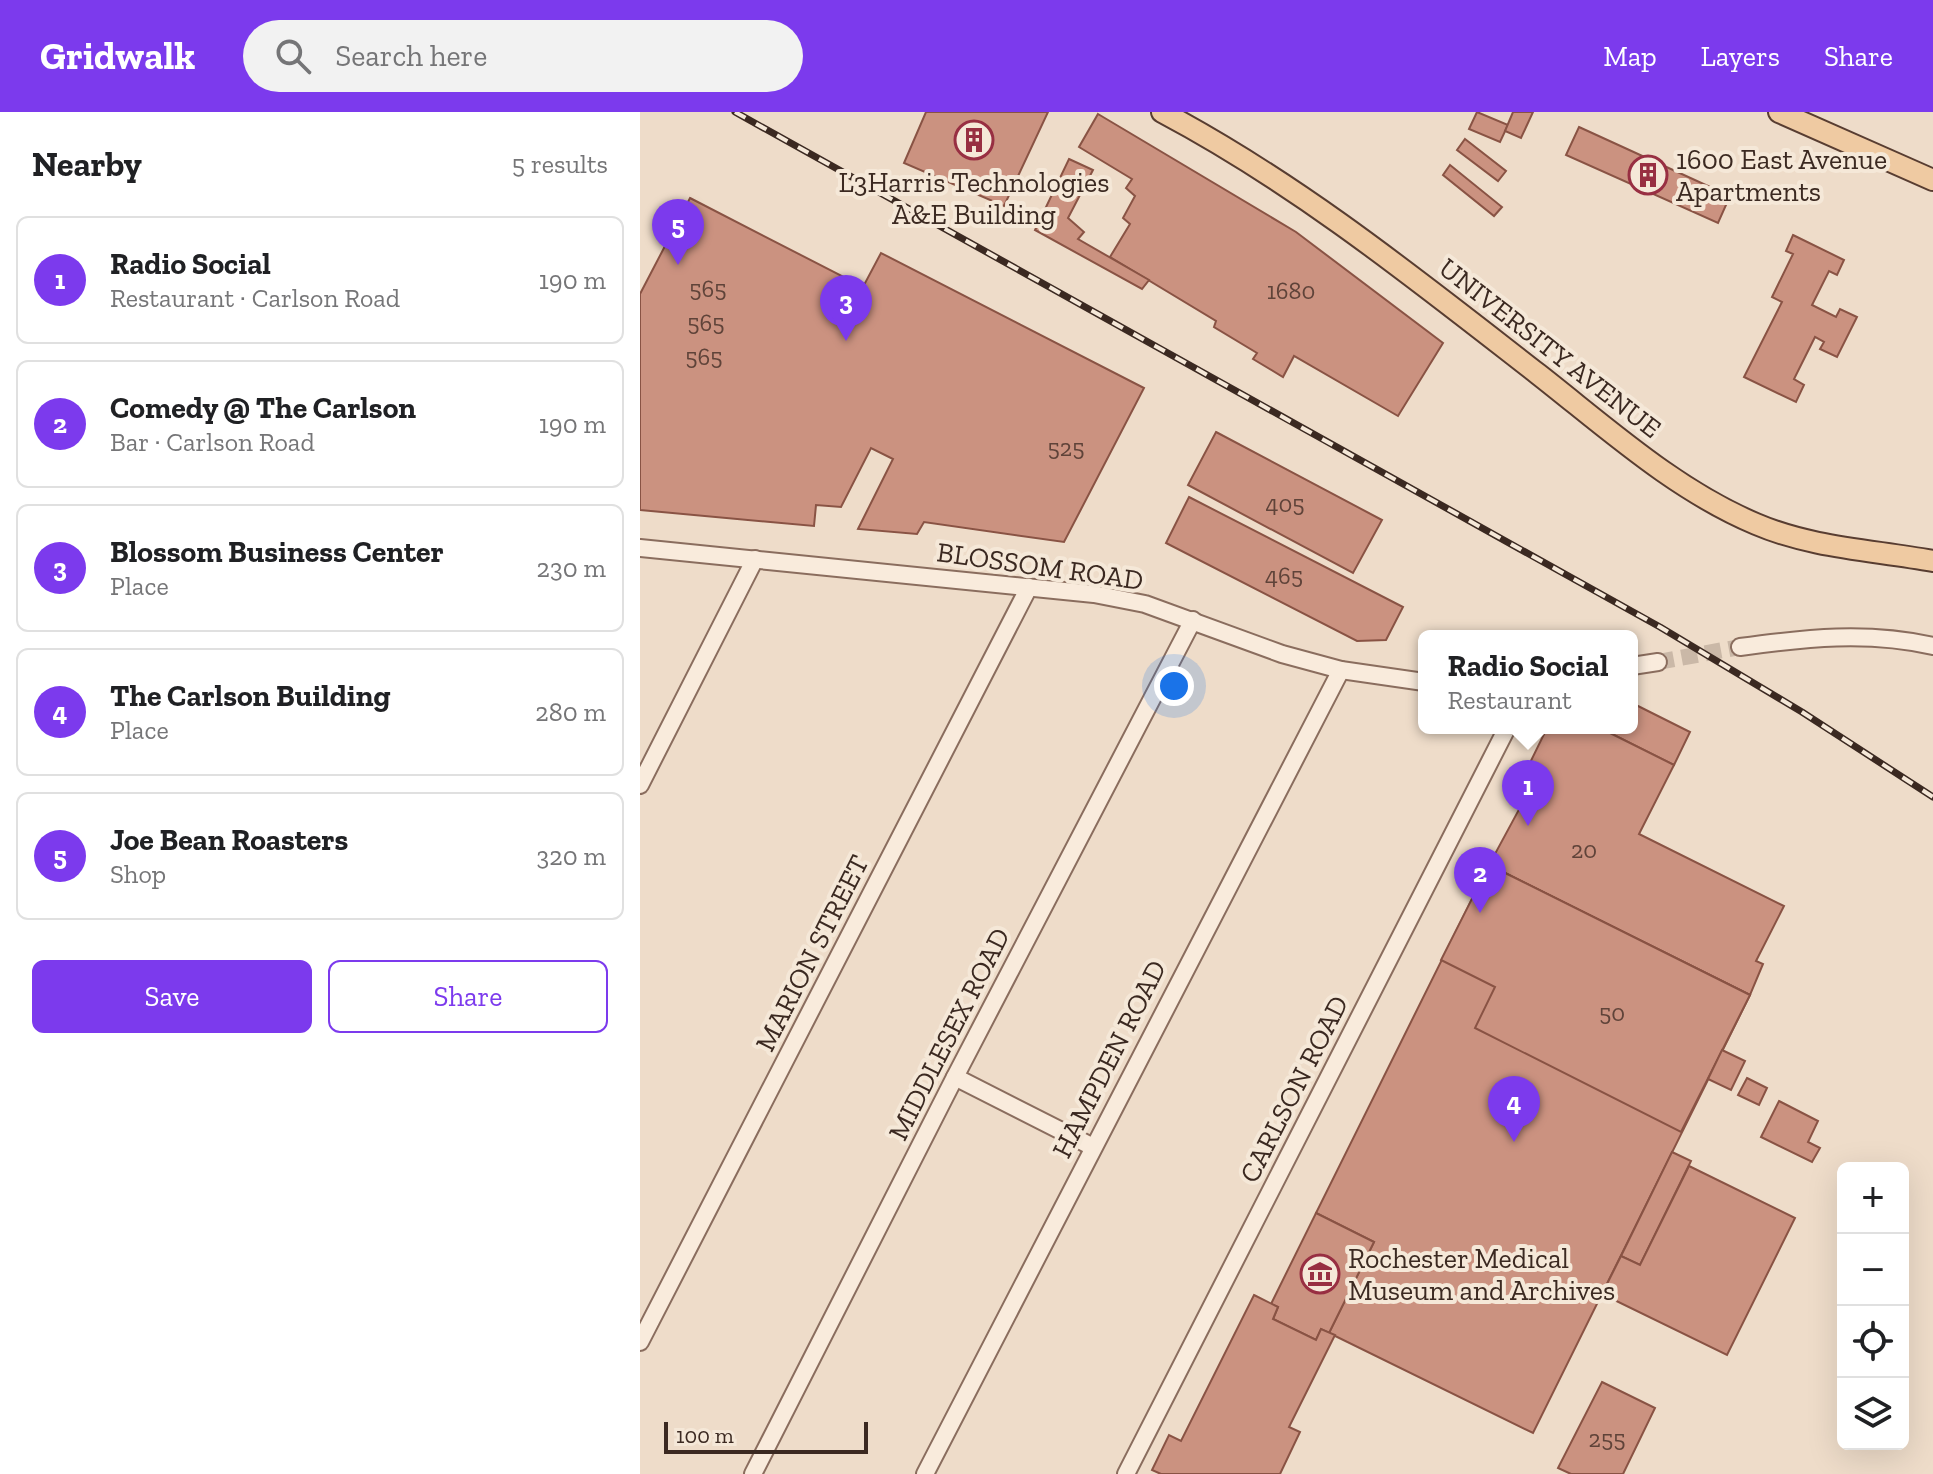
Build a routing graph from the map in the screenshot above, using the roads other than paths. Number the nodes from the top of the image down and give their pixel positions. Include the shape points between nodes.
1 (1162, 112) edge
2 (1779, 112) edge
3 (1933, 180) edge
4 (640, 548) edge
5 (755, 559) junction
6 (1933, 561) edge
7 (1029, 587) junction
8 (1193, 620) junction
9 (1933, 646) edge
10 (1740, 647) tunnel mouth
11 (1658, 662) tunnel mouth
12 (1638, 665) edge
13 (1341, 670) junction
14 (1418, 681) edge
15 (1504, 734) edge
16 (640, 785) edge
17 (955, 1077) junction
18 (1093, 1147) junction
19 (640, 1342) edge
20 (753, 1474) edge
21 (925, 1474) edge
22 (1126, 1474) edge

1 - 6 main road, UNIVERSITY AVENUE via 1341,223 1660,469 1727,510 1791,537
2 - 3 main road
4 - 5 street, BLOSSOM ROAD
5 - 7 street, BLOSSOM ROAD
5 - 16 street
7 - 8 street, BLOSSOM ROAD via 1145,604
7 - 19 street, MARION STREET
8 - 13 street, BLOSSOM ROAD
8 - 17 street, MIDDLESEX ROAD
9 - 10 street via 1835,635
11 - 12 street
13 - 14 street, BLOSSOM ROAD
13 - 18 street, HAMPDEN ROAD
15 - 22 street, CARLSON ROAD
17 - 18 street
17 - 20 street, MIDDLESEX ROAD
18 - 21 street, HAMPDEN ROAD

